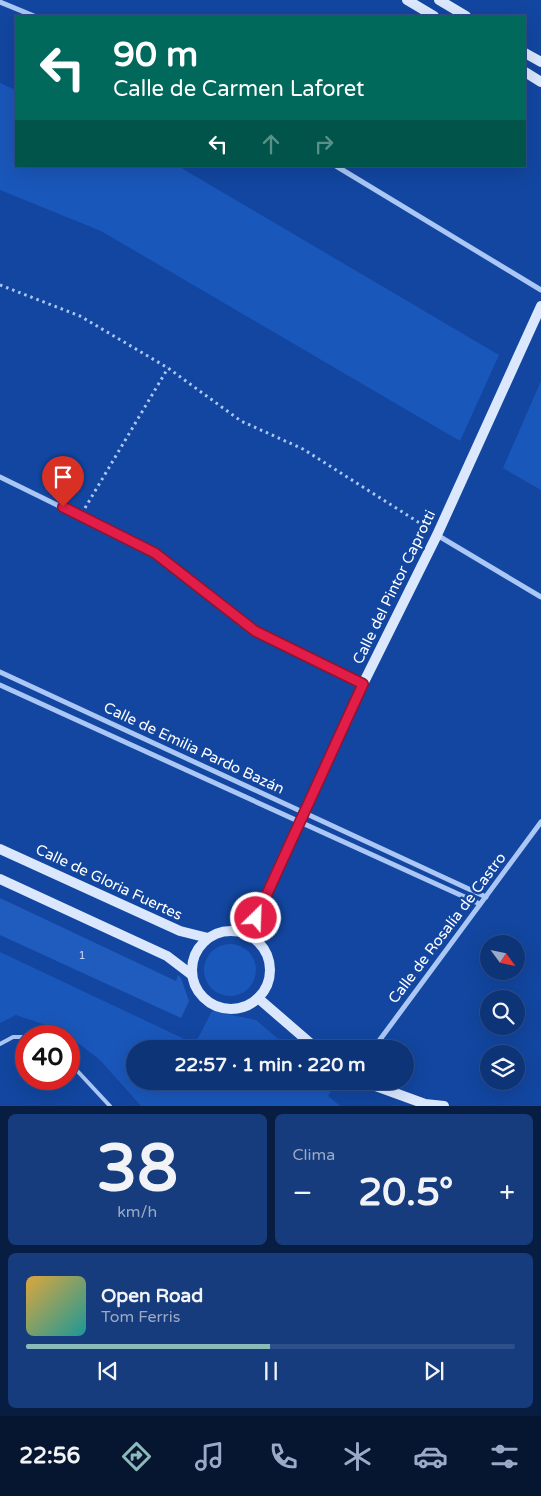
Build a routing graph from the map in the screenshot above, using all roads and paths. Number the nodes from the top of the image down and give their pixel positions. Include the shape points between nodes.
1 (407, 0) edge
2 (439, 0) edge
3 (0, 2) edge
4 (32, 15) edge
5 (432, 15) edge
6 (464, 15) edge
7 (526, 54) edge
8 (541, 62) edge
9 (526, 73) edge
10 (541, 82) edge
11 (338, 167) edge
12 (0, 285) edge
13 (541, 290) edge
14 (541, 306) edge
15 (168, 368) junction
16 (0, 477) edge
17 (81, 515) junction
18 (437, 535) junction
19 (541, 597) edge
20 (0, 672) edge
21 (363, 684) junction
22 (0, 685) edge
23 (303, 812) junction
24 (541, 822) edge
25 (298, 823) junction
26 (0, 848) edge
27 (0, 879) edge
28 (486, 897) junction
29 (480, 904) junction
30 (248, 934) junction
31 (208, 938) junction
32 (192, 975) junction
33 (258, 998) junction
34 (15, 1037) edge
35 (307, 1040) edge
36 (380, 1040) edge
37 (0, 1044) edge
38 (80, 1074) edge
39 (387, 1090) edge
40 (110, 1106) edge
41 (444, 1106) edge

1 - 5 street
2 - 6 street
3 - 4 street
7 - 8 street
9 - 10 street
11 - 13 street
12 - 15 path via 80,316
14 - 18 street, Calle del Pintor Caprotti
15 - 17 path
15 - 18 path via 241,421 303,449
16 - 17 street
17 - 21 street via 155,553 255,631
18 - 19 street
18 - 21 street, Calle del Pintor Caprotti
20 - 23 street, Calle de Emilia Pardo Bazán
21 - 23 street, Calle del Pintor Caprotti
22 - 25 street, Calle de Emilia Pardo Bazán
23 - 25 street, Calle del Pintor Caprotti
23 - 28 street, Calle de Emilia Pardo Bazán
24 - 28 street, Calle de Rosalía de Castro
25 - 29 street, Calle de Emilia Pardo Bazán
25 - 30 street, Calle del Pintor Caprotti
26 - 31 street, Calle de Gloria Fuertes via 180,931
27 - 32 street via 167,956
28 - 29 street, Calle de Rosalía de Castro
29 - 36 street, Calle de Rosalía de Castro
30 - 31 street via 228,930
30 - 33 street via 262,946 270,964 268,982
31 - 32 street via 195,954
32 - 33 street via 202,997 224,1009 248,1006
33 - 35 street
34 - 37 lane
38 - 40 lane
39 - 41 street via 425,1104

